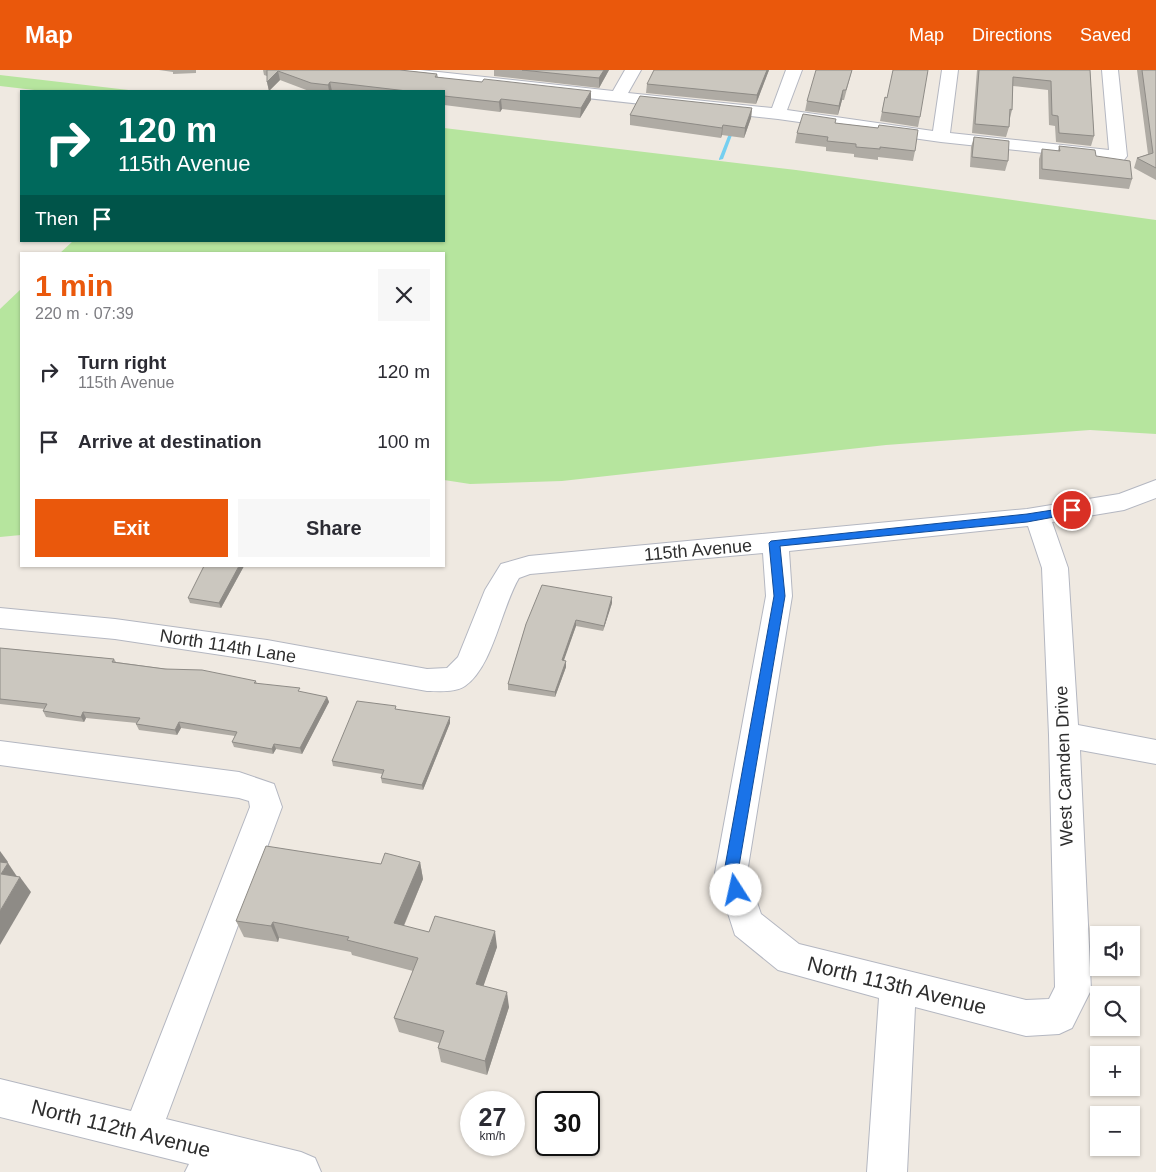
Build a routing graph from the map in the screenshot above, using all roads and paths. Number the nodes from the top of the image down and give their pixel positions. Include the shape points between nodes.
1 (378, 70) edge
2 (633, 70) edge
3 (794, 70) edge
4 (950, 70) edge
5 (1110, 70) edge
6 (470, 75) edge
7 (618, 97) junction
8 (778, 114) junction
9 (941, 137) junction
10 (1156, 488) edge
11 (1037, 516) junction
12 (775, 543) junction
13 (0, 618) edge
14 (454, 679) joint
15 (1064, 735) junction
16 (1156, 752) edge
17 (0, 753) edge
18 (898, 985) junction
19 (1058, 1016) joint
20 (0, 1098) edge
21 (142, 1133) junction
22 (211, 1162) edge
23 (300, 1172) edge
24 (887, 1172) edge

1 - 6 street
2 - 7 street
3 - 8 street
4 - 9 street
5 - 9 street via 1118,156
6 - 7 street
7 - 8 street
8 - 9 street
10 - 11 street, 115th Avenue via 1124,502
11 - 12 street, 115th Avenue
11 - 15 street, West Camden Drive via 1055,568
12 - 14 street, 115th Avenue via 529,565 510,571 498,590 470,664
12 - 18 street, North 113th Avenue via 779,596 731,872 747,924 790,958
13 - 14 street, North 114th Lane via 114,628 427,680
15 - 16 street
15 - 19 street, West Camden Drive via 1073,990
17 - 21 street via 239,785 263,793 266,807
18 - 19 street, North 113th Avenue via 1026,1018
18 - 24 street
20 - 21 street, North 112th Avenue
21 - 22 street, North 112th Avenue
22 - 23 street, North 112th Avenue

